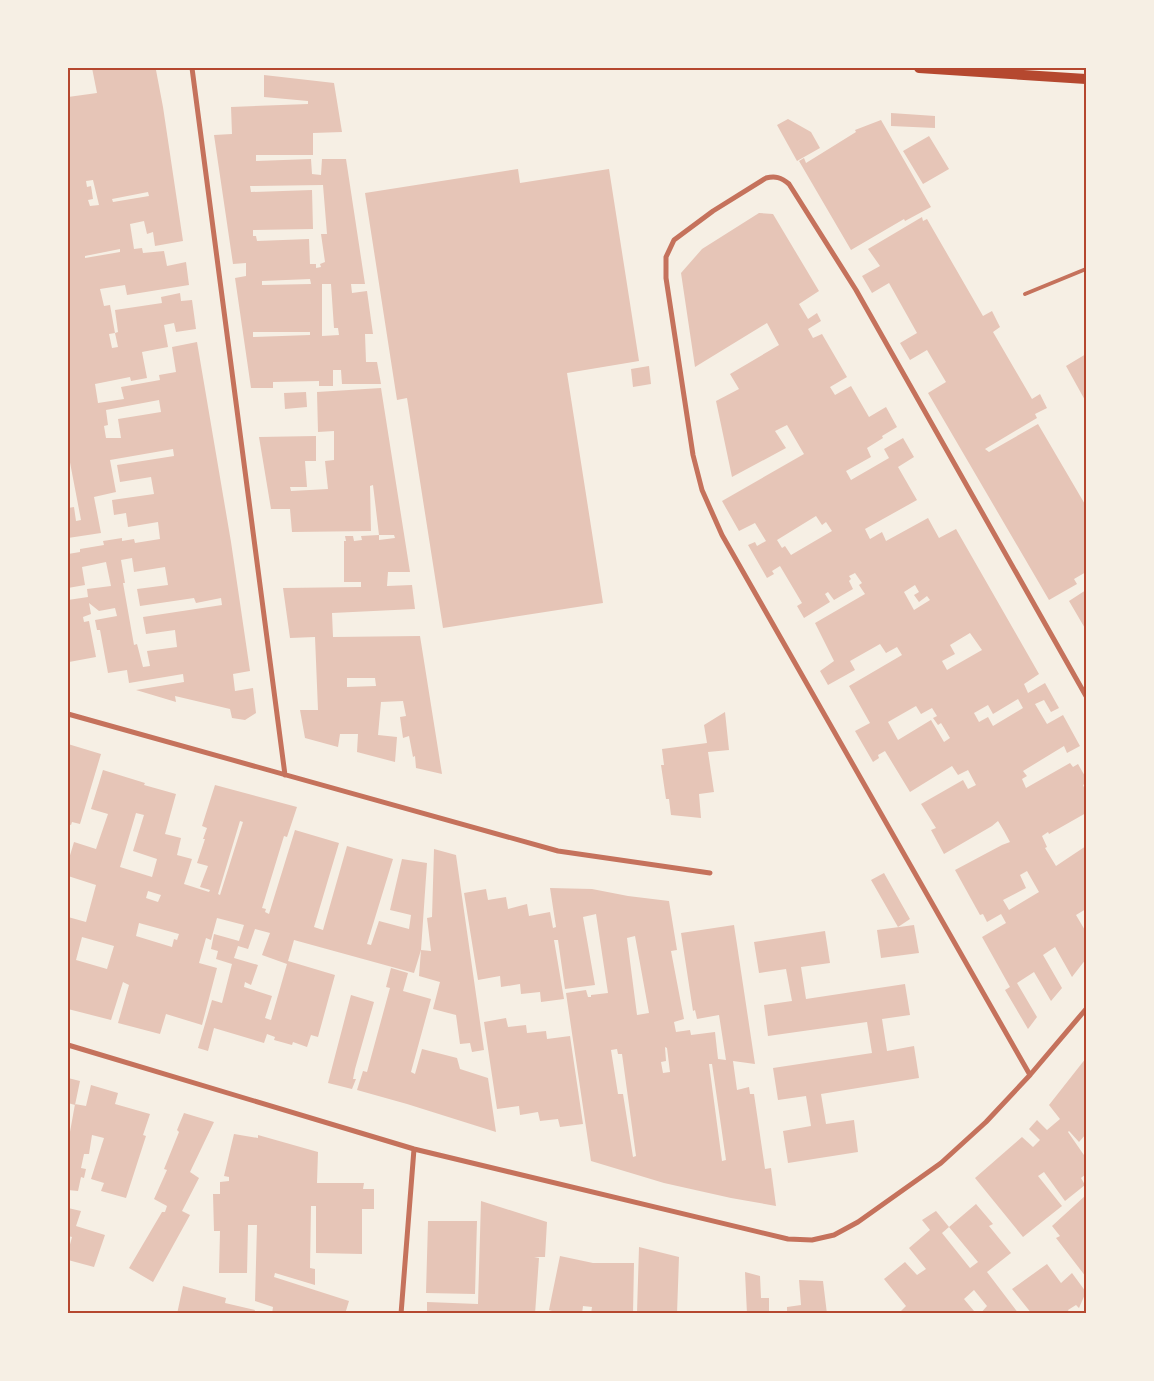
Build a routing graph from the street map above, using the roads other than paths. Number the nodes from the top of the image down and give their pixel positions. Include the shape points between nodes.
1 (192, 68) edge
2 (919, 68) edge
3 (1086, 79) edge
4 (1086, 270) edge
5 (1025, 294) dead end
6 (1086, 696) edge
7 (68, 714) edge
8 (285, 774) junction
9 (710, 873) dead end
10 (1086, 1008) edge
11 (68, 1046) edge
12 (1030, 1075) junction
13 (414, 1149) junction
14 (401, 1314) edge

1 - 8 street
2 - 3 main road
4 - 5 lane
6 - 12 street via 856,290 789,184 775,176 766,178 674,240 666,258 666,278 693,454 702,490 722,535
7 - 8 street
8 - 9 street via 558,851
10 - 12 street
11 - 13 street
12 - 13 street via 941,1163 858,1222 812,1240 788,1239
13 - 14 street

